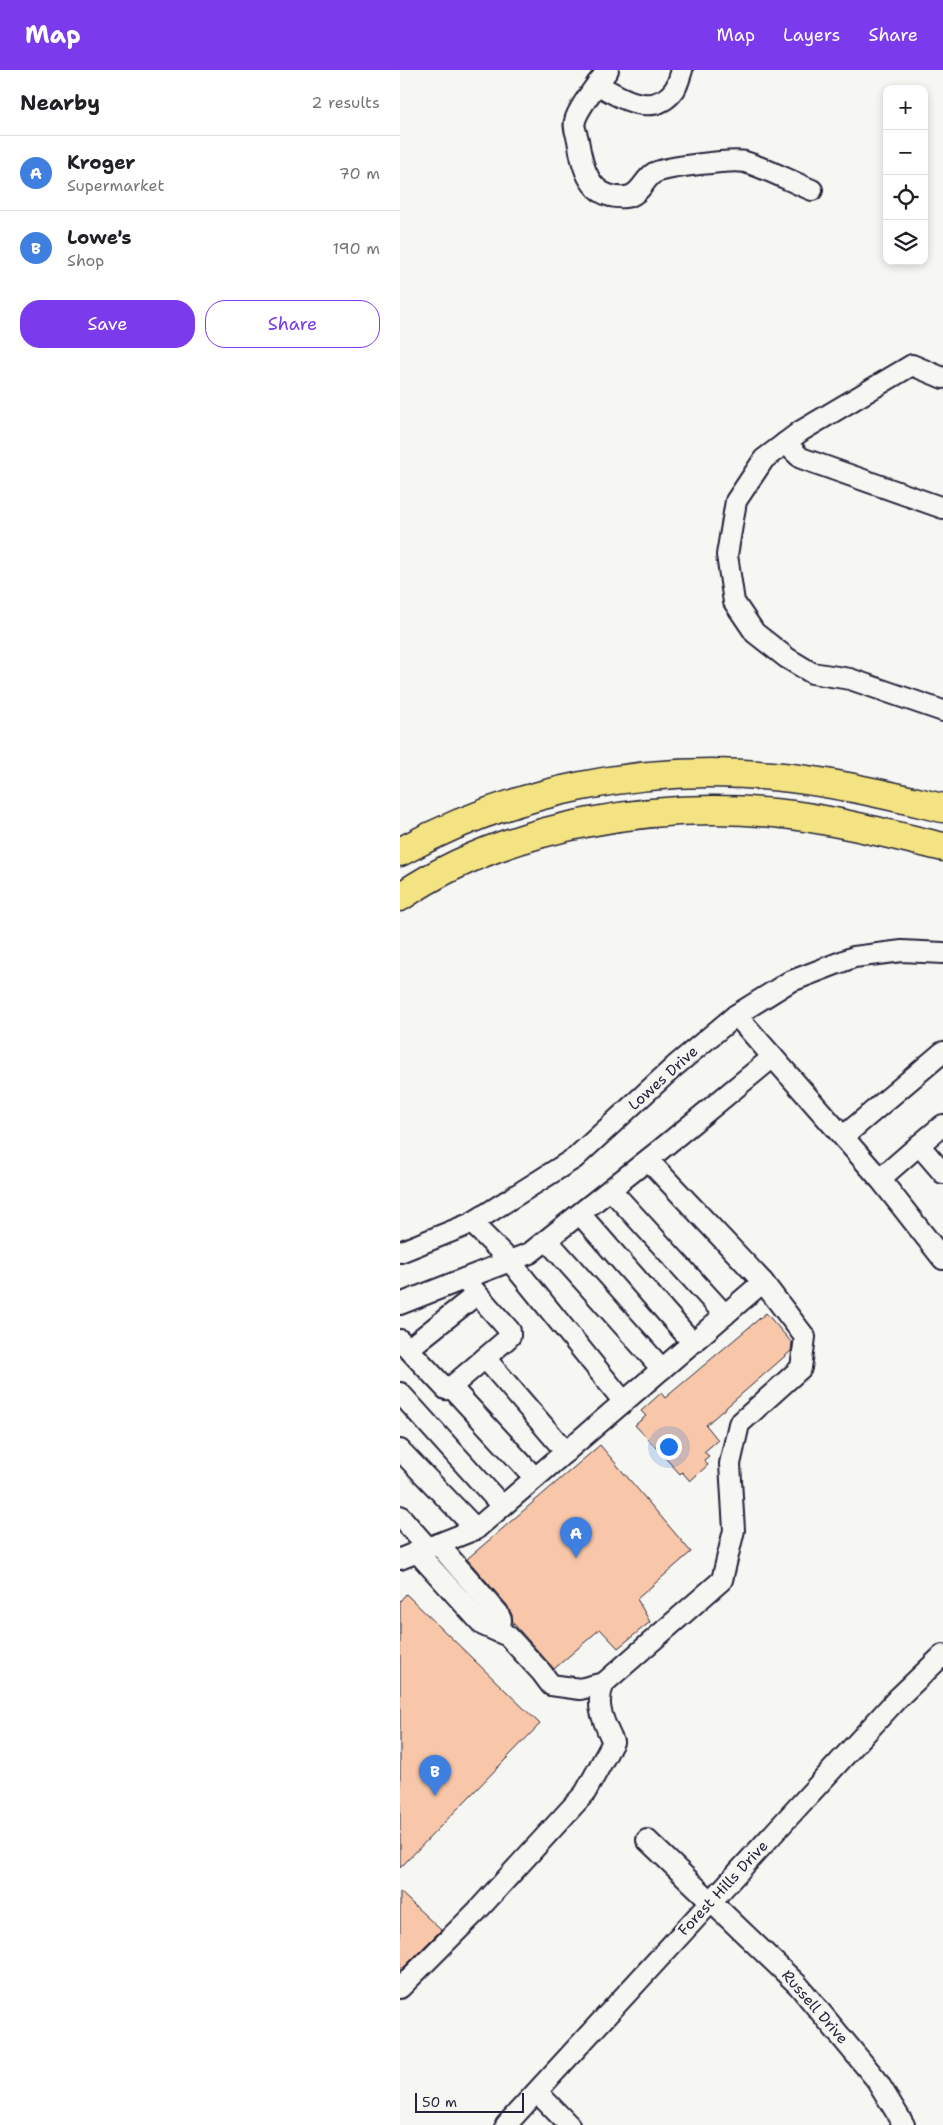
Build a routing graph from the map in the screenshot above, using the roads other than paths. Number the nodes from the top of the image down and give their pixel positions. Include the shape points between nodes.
1 (682, 70) edge
2 (603, 77) edge
3 (812, 190) dead end
4 (943, 378) edge
5 (785, 443) junction
6 (943, 508) edge
7 (943, 710) edge
8 (943, 808) edge
9 (943, 847) edge
10 (400, 852) edge
11 (400, 897) edge
12 (943, 953) edge
13 (736, 1016) junction
14 (943, 1052) edge
15 (773, 1057) junction
16 (943, 1125) edge
17 (844, 1136) junction
18 (919, 1145) junction
19 (648, 1160) junction
20 (943, 1173) edge
21 (880, 1179) junction
22 (611, 1190) junction
23 (580, 1214) junction
24 (472, 1223) junction
25 (547, 1240) junction
26 (400, 1252) edge
27 (943, 1260) edge
28 (510, 1261) junction
29 (763, 1282) junction
30 (470, 1286) junction
31 (400, 1304) edge
32 (725, 1315) junction
33 (692, 1343) junction
34 (404, 1345) edge
35 (485, 1358) junction
36 (662, 1369) junction
37 (451, 1387) junction
38 (400, 1393) edge
39 (624, 1402) junction
40 (400, 1450) edge
41 (566, 1452) junction
42 (535, 1478) junction
43 (502, 1506) junction
44 (400, 1516) edge
45 (476, 1529) junction
46 (421, 1551) edge
47 (943, 1655) edge
48 (604, 1683) junction
49 (646, 1840) dead end
50 (711, 1901) junction
51 (400, 1988) edge
52 (537, 2092) junction
53 (506, 2125) edge
54 (569, 2125) edge
55 (904, 2125) edge

1 - 2 street via 674,89 658,103 643,104 621,99
2 - 3 street via 574,121 588,179 606,194 627,197 640,190 653,174 665,170 743,162
4 - 5 street via 912,365
5 - 6 street via 801,458
5 - 7 street via 764,459 736,501 727,555 734,602 755,633 812,673 850,678
8 - 10 highway via 864,789 771,775 676,774 618,780 518,802 435,833
9 - 11 highway via 851,825 791,815 723,810 647,813 574,825 507,845 462,862
12 - 13 street, Lowes Drive via 902,950 854,957 789,982
13 - 15 street
13 - 24 street, Lowes Drive via 675,1066 575,1158
14 - 17 street
15 - 17 street
15 - 19 street
16 - 18 street
17 - 21 street
18 - 20 street
18 - 21 street
19 - 22 street
19 - 29 street
21 - 27 street
22 - 23 street
22 - 32 street
23 - 25 street
23 - 33 street
24 - 26 street, Lowes Drive
24 - 28 street
25 - 28 street via 530,1253
25 - 36 street
28 - 30 street
28 - 39 street
29 - 32 street
29 - 48 street via 805,1336 801,1368 739,1424 730,1464 734,1530 722,1580
30 - 31 street
30 - 34 street
30 - 35 street via 510,1331 510,1336
32 - 33 street
33 - 36 street
34 - 37 street via 441,1385 446,1389
35 - 37 street
35 - 41 street
36 - 39 street
37 - 42 street
38 - 43 street
39 - 41 street
40 - 45 street
41 - 42 street
42 - 43 street
43 - 45 street
44 - 46 street
45 - 46 street
46 - 48 street via 498,1613 504,1634 551,1685 580,1689
47 - 50 street, Forest Hills Drive via 897,1699
48 - 51 street via 599,1710 612,1742 585,1793 478,1911
49 - 50 street, Russell Drive
50 - 52 street, Forest Hills Drive
50 - 55 street, Russell Drive via 798,1985 876,2078
52 - 53 street, Forest Hills Drive
52 - 54 street

